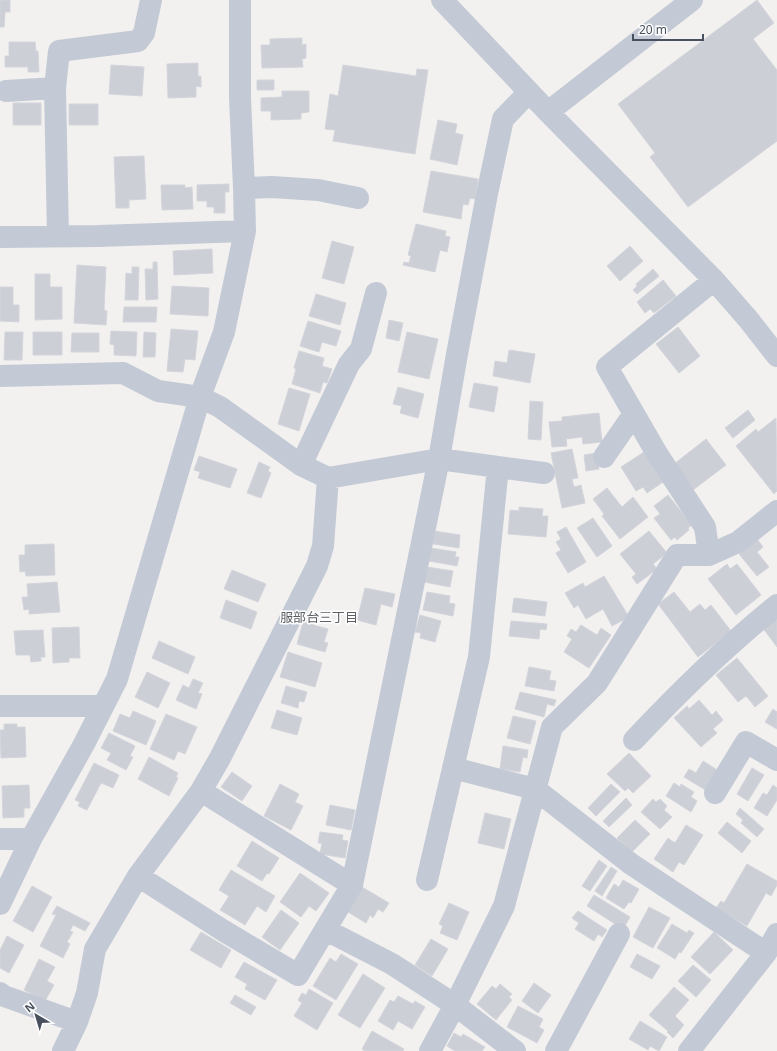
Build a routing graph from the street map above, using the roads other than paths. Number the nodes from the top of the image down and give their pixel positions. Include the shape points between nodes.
1 (151, 0) edge
2 (240, 0) edge
3 (442, 0) edge
4 (692, 0) edge
5 (55, 88) junction
6 (6, 90) dead end
7 (529, 92) junction
8 (548, 112) junction
9 (244, 188) junction
10 (358, 198) dead end
11 (244, 231) junction
12 (58, 236) junction
13 (0, 237) edge
14 (714, 280) junction
15 (376, 293) dead end
16 (777, 356) edge
17 (0, 376) edge
18 (200, 397) junction
19 (633, 415) junction
20 (604, 457) dead end
21 (439, 458) junction
22 (301, 465) junction
23 (498, 467) junction
24 (544, 473) dead end
25 (328, 478) junction
26 (777, 511) edge
27 (709, 556) junction
28 (777, 605) edge
29 (0, 706) edge
30 (103, 706) junction
31 (634, 740) dead end
32 (777, 760) edge
33 (453, 768) junction
34 (535, 789) junction
35 (200, 791) junction
36 (715, 793) dead end
37 (0, 839) edge
38 (31, 839) junction
39 (138, 876) junction
40 (427, 880) dead end
41 (352, 885) junction
42 (0, 904) edge
43 (326, 930) junction
44 (619, 934) dead end
45 (777, 934) edge
46 (766, 953) junction
47 (1, 1001) edge
48 (455, 1005) junction
49 (77, 1022) junction
50 (63, 1051) edge
51 (430, 1051) edge
52 (515, 1051) edge
53 (556, 1051) edge
54 (689, 1051) edge

1 - 5 street via 144,33 138,41 59,51
2 - 9 street via 240,98
3 - 7 street
4 - 8 street
5 - 6 street
5 - 12 street
7 - 8 street
7 - 21 street via 503,119 485,202
8 - 14 street
9 - 10 street via 318,190
9 - 11 street
11 - 12 street
11 - 18 street via 224,332
12 - 13 street
14 - 16 street
14 - 19 street via 607,367
15 - 22 street via 361,349 349,364
17 - 18 street via 123,373 158,390
18 - 22 street via 220,407
18 - 30 street via 117,679
19 - 20 street
19 - 27 street via 705,527
21 - 23 street
21 - 25 street
21 - 41 street
22 - 25 street
23 - 24 street
23 - 33 street via 479,657
25 - 35 street via 323,546 317,566 220,758
26 - 27 street via 738,542
27 - 34 street via 677,555 597,683 552,727
28 - 31 street via 676,696
29 - 30 street
30 - 38 street
32 - 36 street via 746,742
33 - 34 street
33 - 40 street
34 - 46 street via 631,864
34 - 48 street via 504,906
35 - 39 street
35 - 41 street
37 - 38 street
38 - 42 street
39 - 43 street via 298,975
39 - 49 street via 95,949 87,993
41 - 43 street
43 - 48 street via 392,964
44 - 53 street
45 - 46 street
46 - 54 street
47 - 49 street
48 - 51 street
48 - 52 street
49 - 50 street

